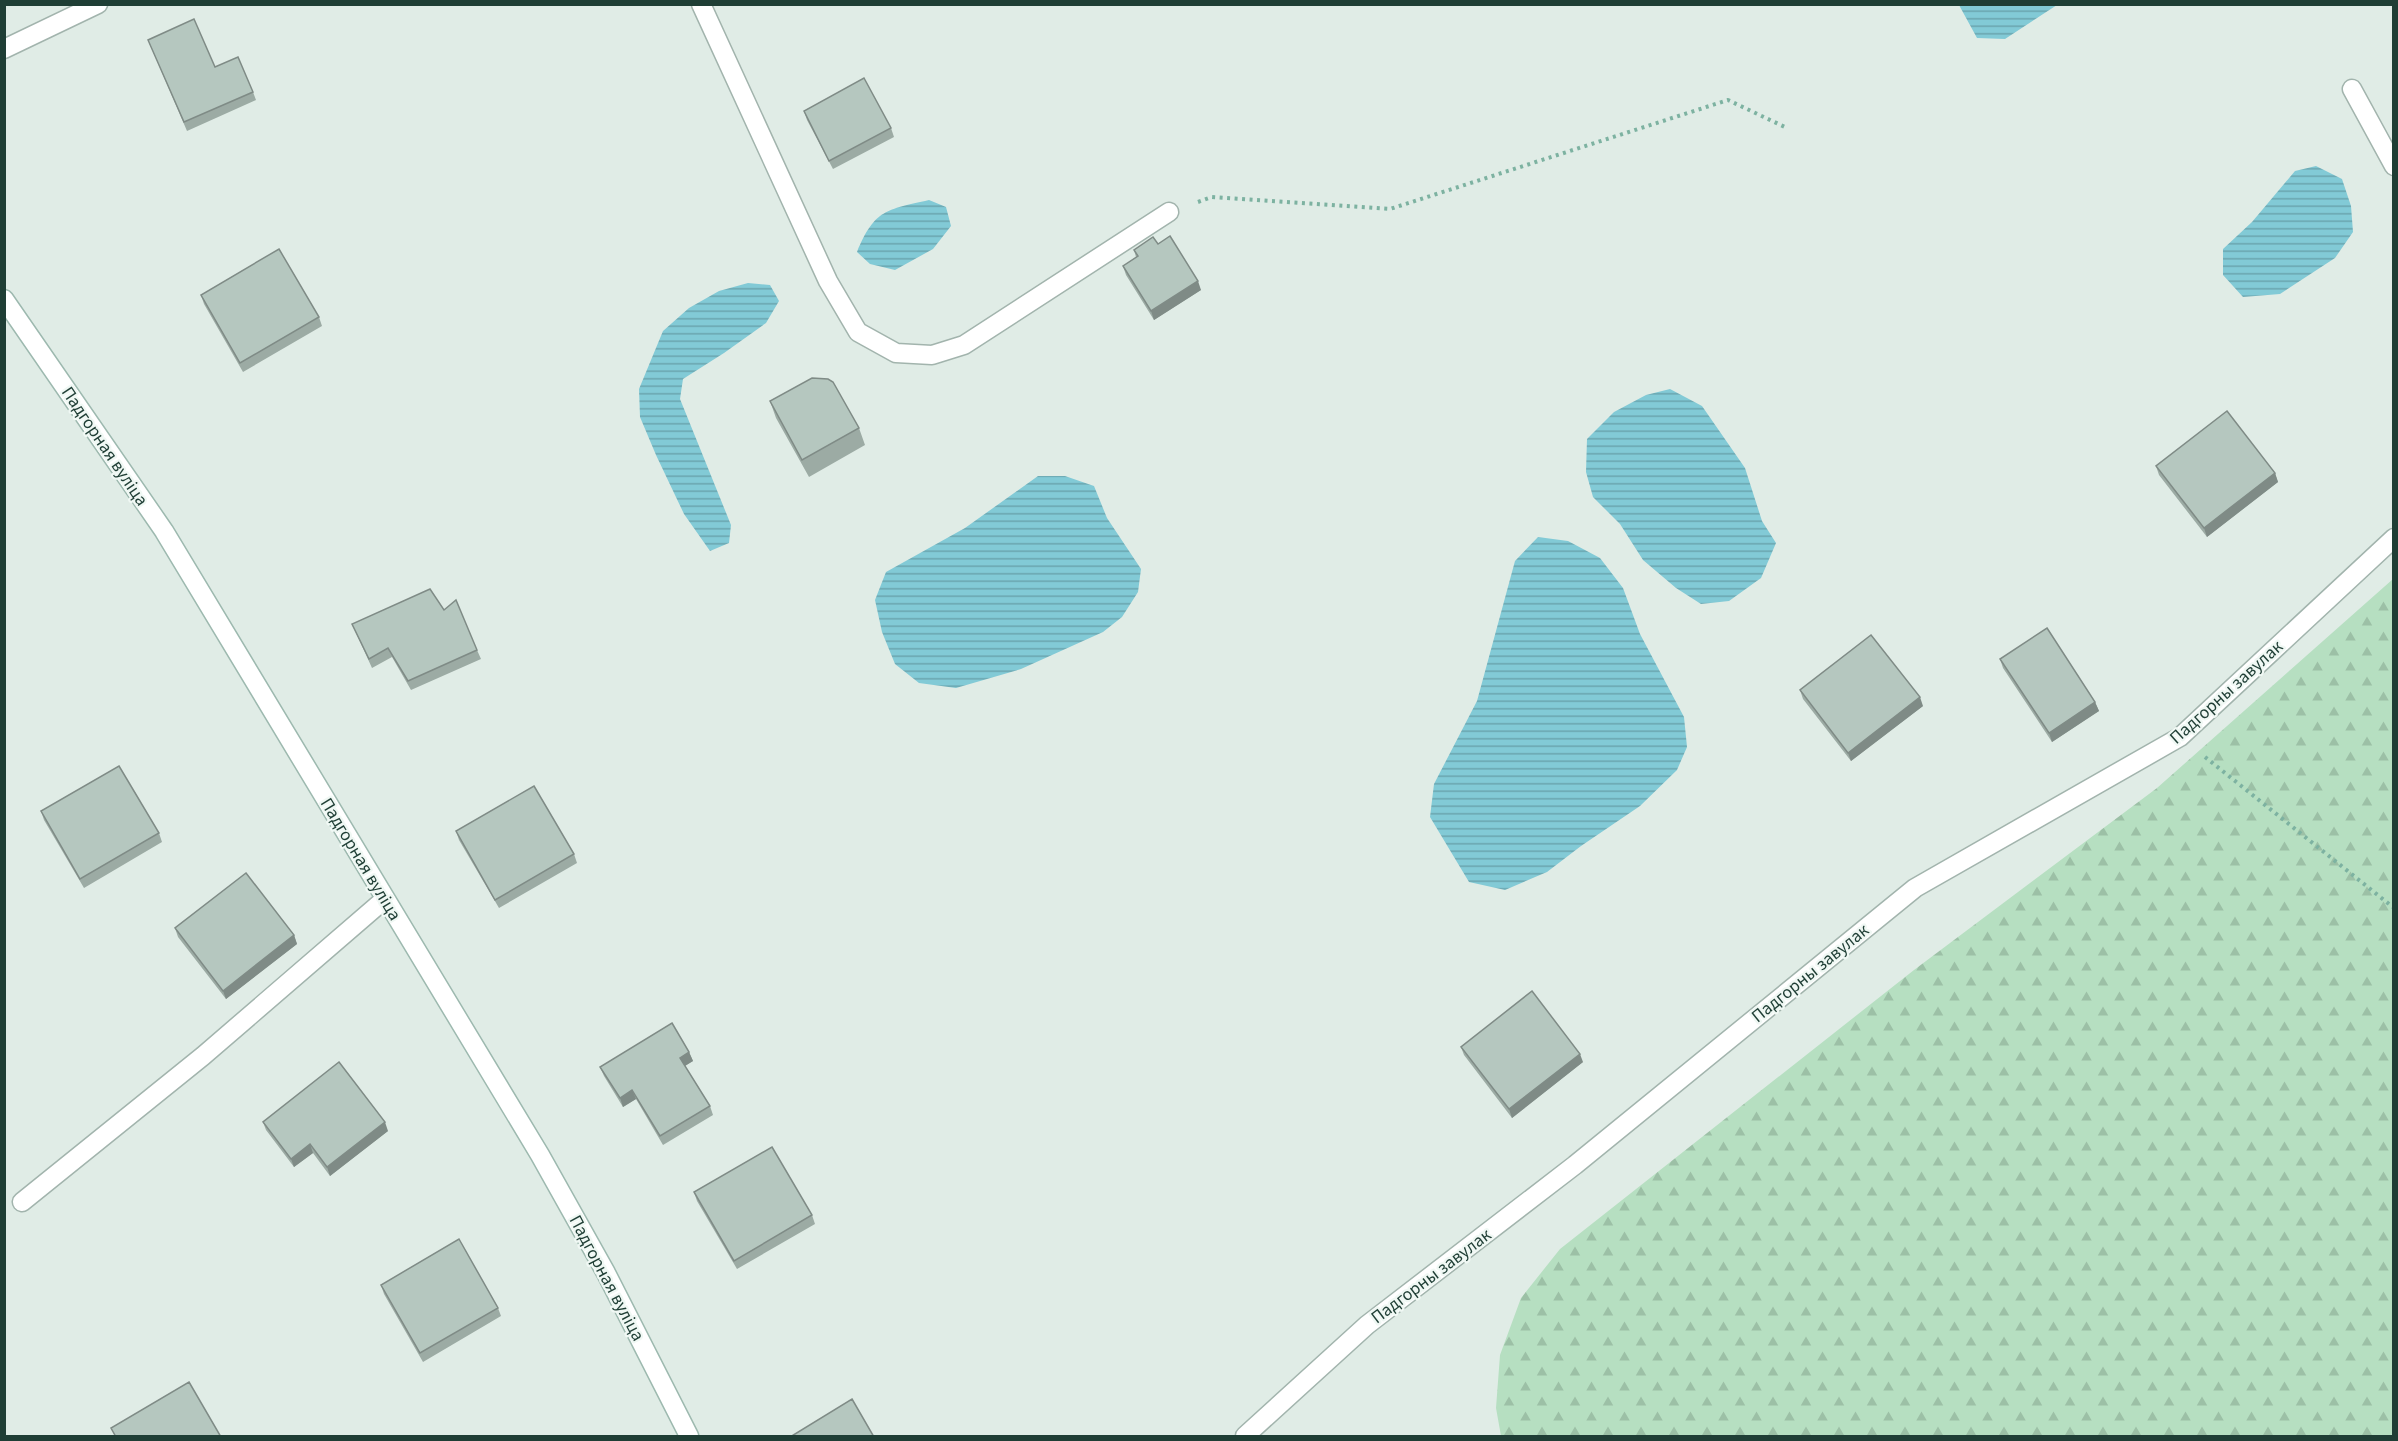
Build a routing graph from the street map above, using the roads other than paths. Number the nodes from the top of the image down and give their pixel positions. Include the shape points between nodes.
1 (98, 4) edge
2 (701, 4) edge
3 (4, 49) edge
4 (2352, 89) dead end
5 (2394, 166) edge
6 (1169, 212) road end
7 (4, 299) edge
8 (2394, 538) edge
9 (385, 899) junction
10 (22, 1202) dead end
11 (689, 1437) edge
12 (1245, 1437) edge

1 - 3 street
2 - 6 street via 828,281 858,332 896,353 932,355 964,345
4 - 5 street
7 - 9 street, Падгорная вуліца via 164,531
8 - 12 street, Падгорны завулак via 2180,737 1915,888 1575,1166 1367,1325
9 - 10 street via 203,1056
9 - 11 street, Падгорная вуліца via 540,1155 606,1273

